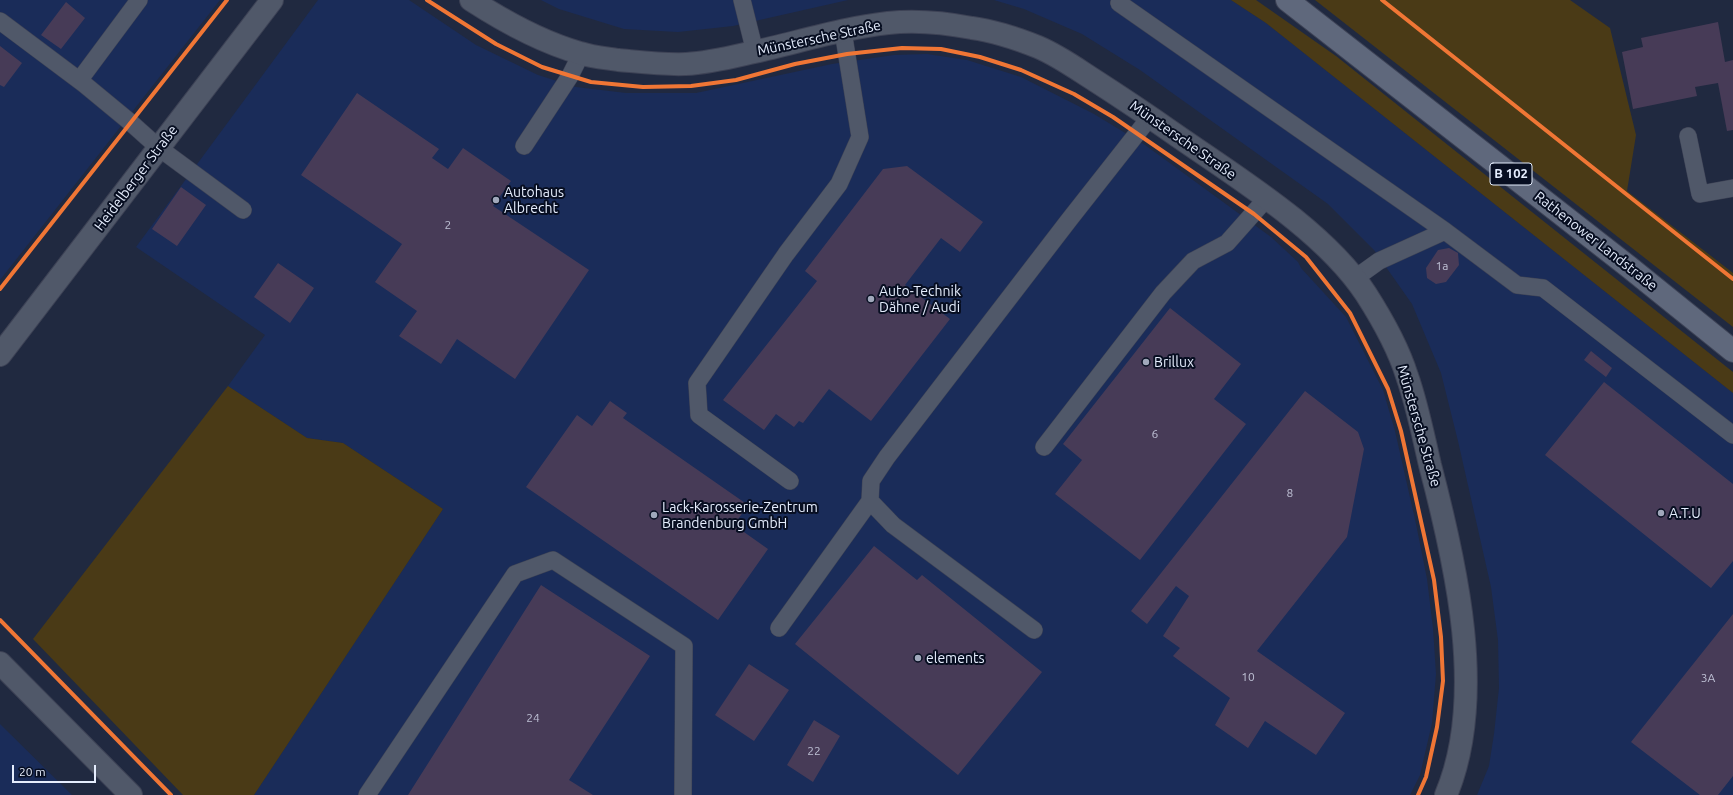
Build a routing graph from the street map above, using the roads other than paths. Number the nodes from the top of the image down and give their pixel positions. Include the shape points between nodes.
1 (140, 0) edge
2 (272, 0) edge
3 (470, 0) edge
4 (742, 0) edge
5 (1287, 0) edge
6 (1119, 3) dead end
7 (0, 21) edge
8 (843, 31) junction
9 (755, 52) junction
10 (581, 54) junction
11 (84, 84) junction
12 (1150, 117) junction
13 (1688, 136) dead end
14 (524, 146) dead end
15 (159, 148) junction
16 (1733, 188) edge
17 (1266, 199) junction
18 (243, 210) dead end
19 (1445, 231) junction
20 (1354, 279) junction
21 (1733, 351) edge
22 (0, 355) edge
23 (1733, 435) edge
24 (1044, 447) dead end
25 (790, 481) dead end
26 (870, 502) junction
27 (779, 628) dead end
28 (1034, 630) dead end
29 (0, 663) edge
30 (131, 795) edge
31 (367, 795) edge
32 (683, 795) edge
33 (1446, 795) edge

1 - 11 lane via 81,78
2 - 15 street, Heidelberger Straße
3 - 10 street, Münstersche Straße via 504,22
4 - 9 lane
5 - 21 main road, Rathenower Landstraße / B 102
6 - 19 lane
7 - 11 lane
8 - 9 street, Münstersche Straße
8 - 12 street, Münstersche Straße via 890,23 930,23 974,28 1001,35 1038,48 1069,64
8 - 25 lane via 860,137 839,184 786,254 697,383 699,415
9 - 10 street, Münstersche Straße via 688,64 651,64
10 - 14 lane via 570,76
11 - 15 lane
12 - 17 street, Münstersche Straße
12 - 26 lane via 886,457 871,481
13 - 16 lane via 1700,194
15 - 18 lane
15 - 22 street, Heidelberger Straße
17 - 20 street, Münstersche Straße via 1295,220 1340,261
17 - 24 lane via 1227,242 1193,261 1163,293
19 - 20 lane via 1379,261
19 - 23 lane via 1517,284 1543,288
20 - 33 street, Münstersche Straße via 1365,291 1387,330 1407,375 1438,496 1458,590 1465,657 1464,710 1459,750
26 - 27 lane
26 - 28 lane via 893,525
29 - 30 street
31 - 32 lane via 515,574 553,560 684,646

